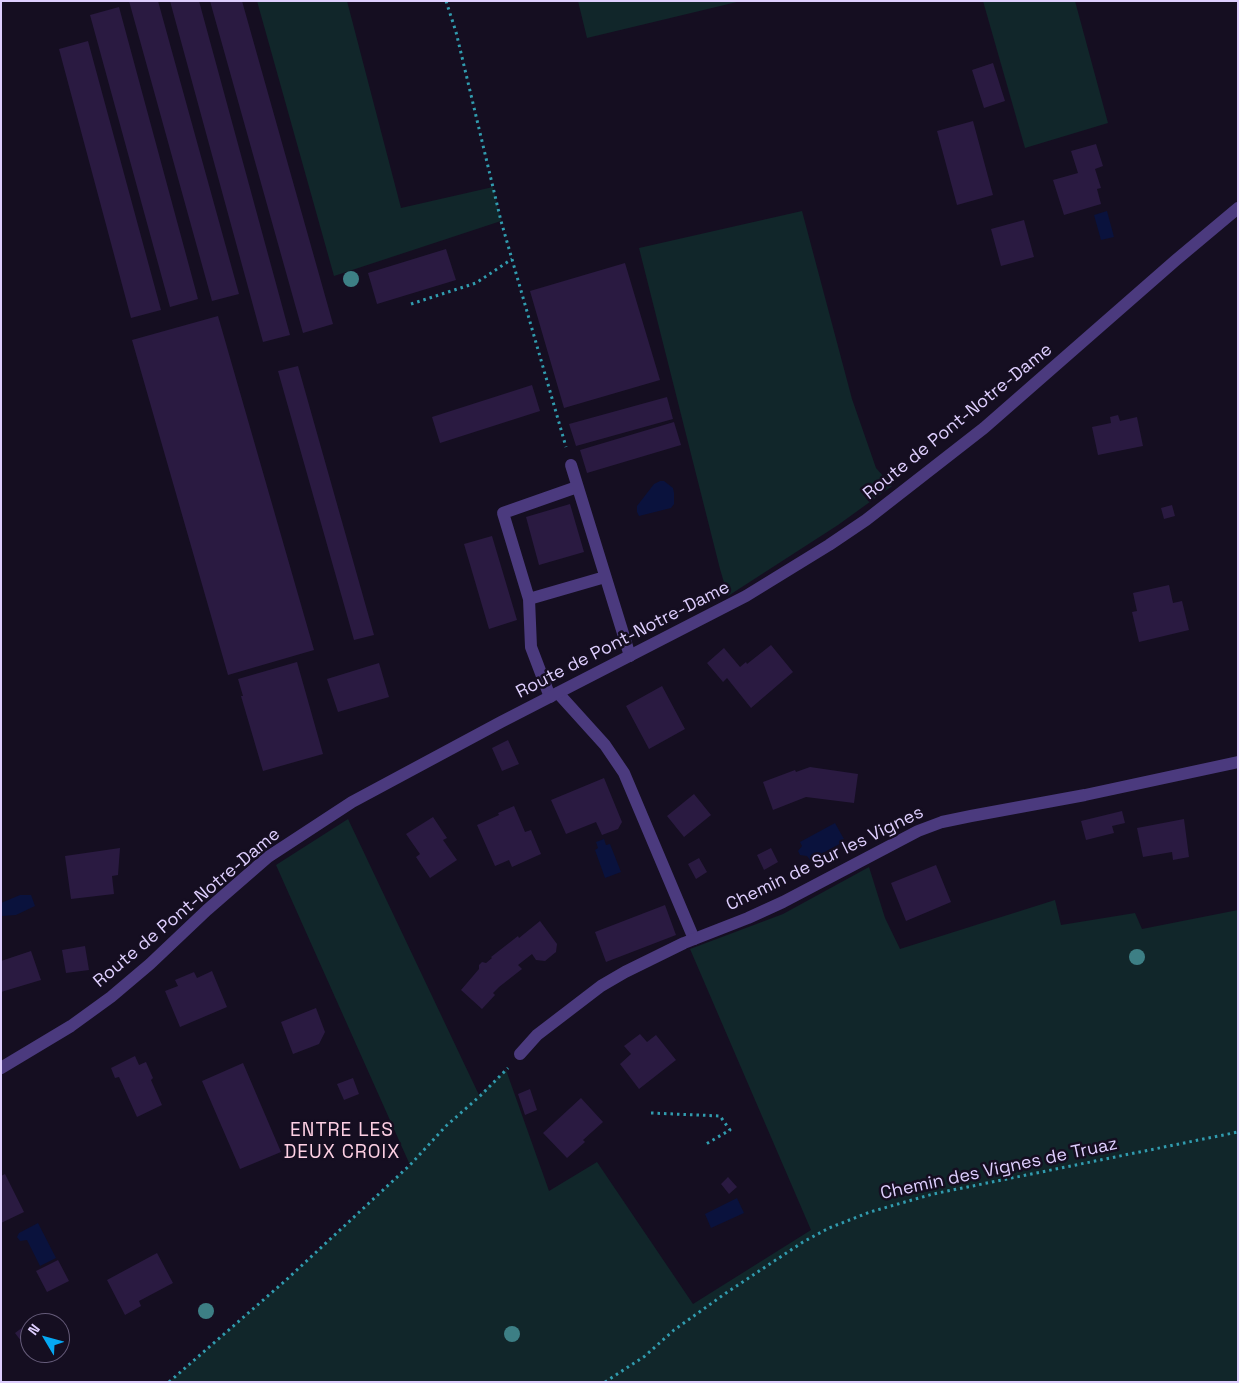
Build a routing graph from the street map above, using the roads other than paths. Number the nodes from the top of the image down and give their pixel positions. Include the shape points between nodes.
1 (1238, 208) edge
2 (571, 465) road end
3 (578, 487) junction
4 (605, 577) junction
5 (529, 599) junction
6 (630, 656) junction
7 (554, 695) junction
8 (1238, 762) edge
9 (694, 939) junction
10 (520, 1054) dead end
11 (1, 1068) edge

1 - 6 street, Route de Pont-Notre-Dame via 984,428 866,520 746,596
2 - 3 street
3 - 4 street
3 - 5 street via 503,513
4 - 5 street
4 - 6 street
5 - 7 street via 531,647
6 - 7 street, Route de Pont-Notre-Dame
7 - 9 street via 605,745 624,773
7 - 11 street, Route de Pont-Notre-Dame via 352,802 279,849 111,997 71,1026
8 - 9 street, Chemin de Sur les Vignes via 942,822 894,842 774,906
9 - 10 street, Chemin de Sur les Vignes via 601,986 537,1035

